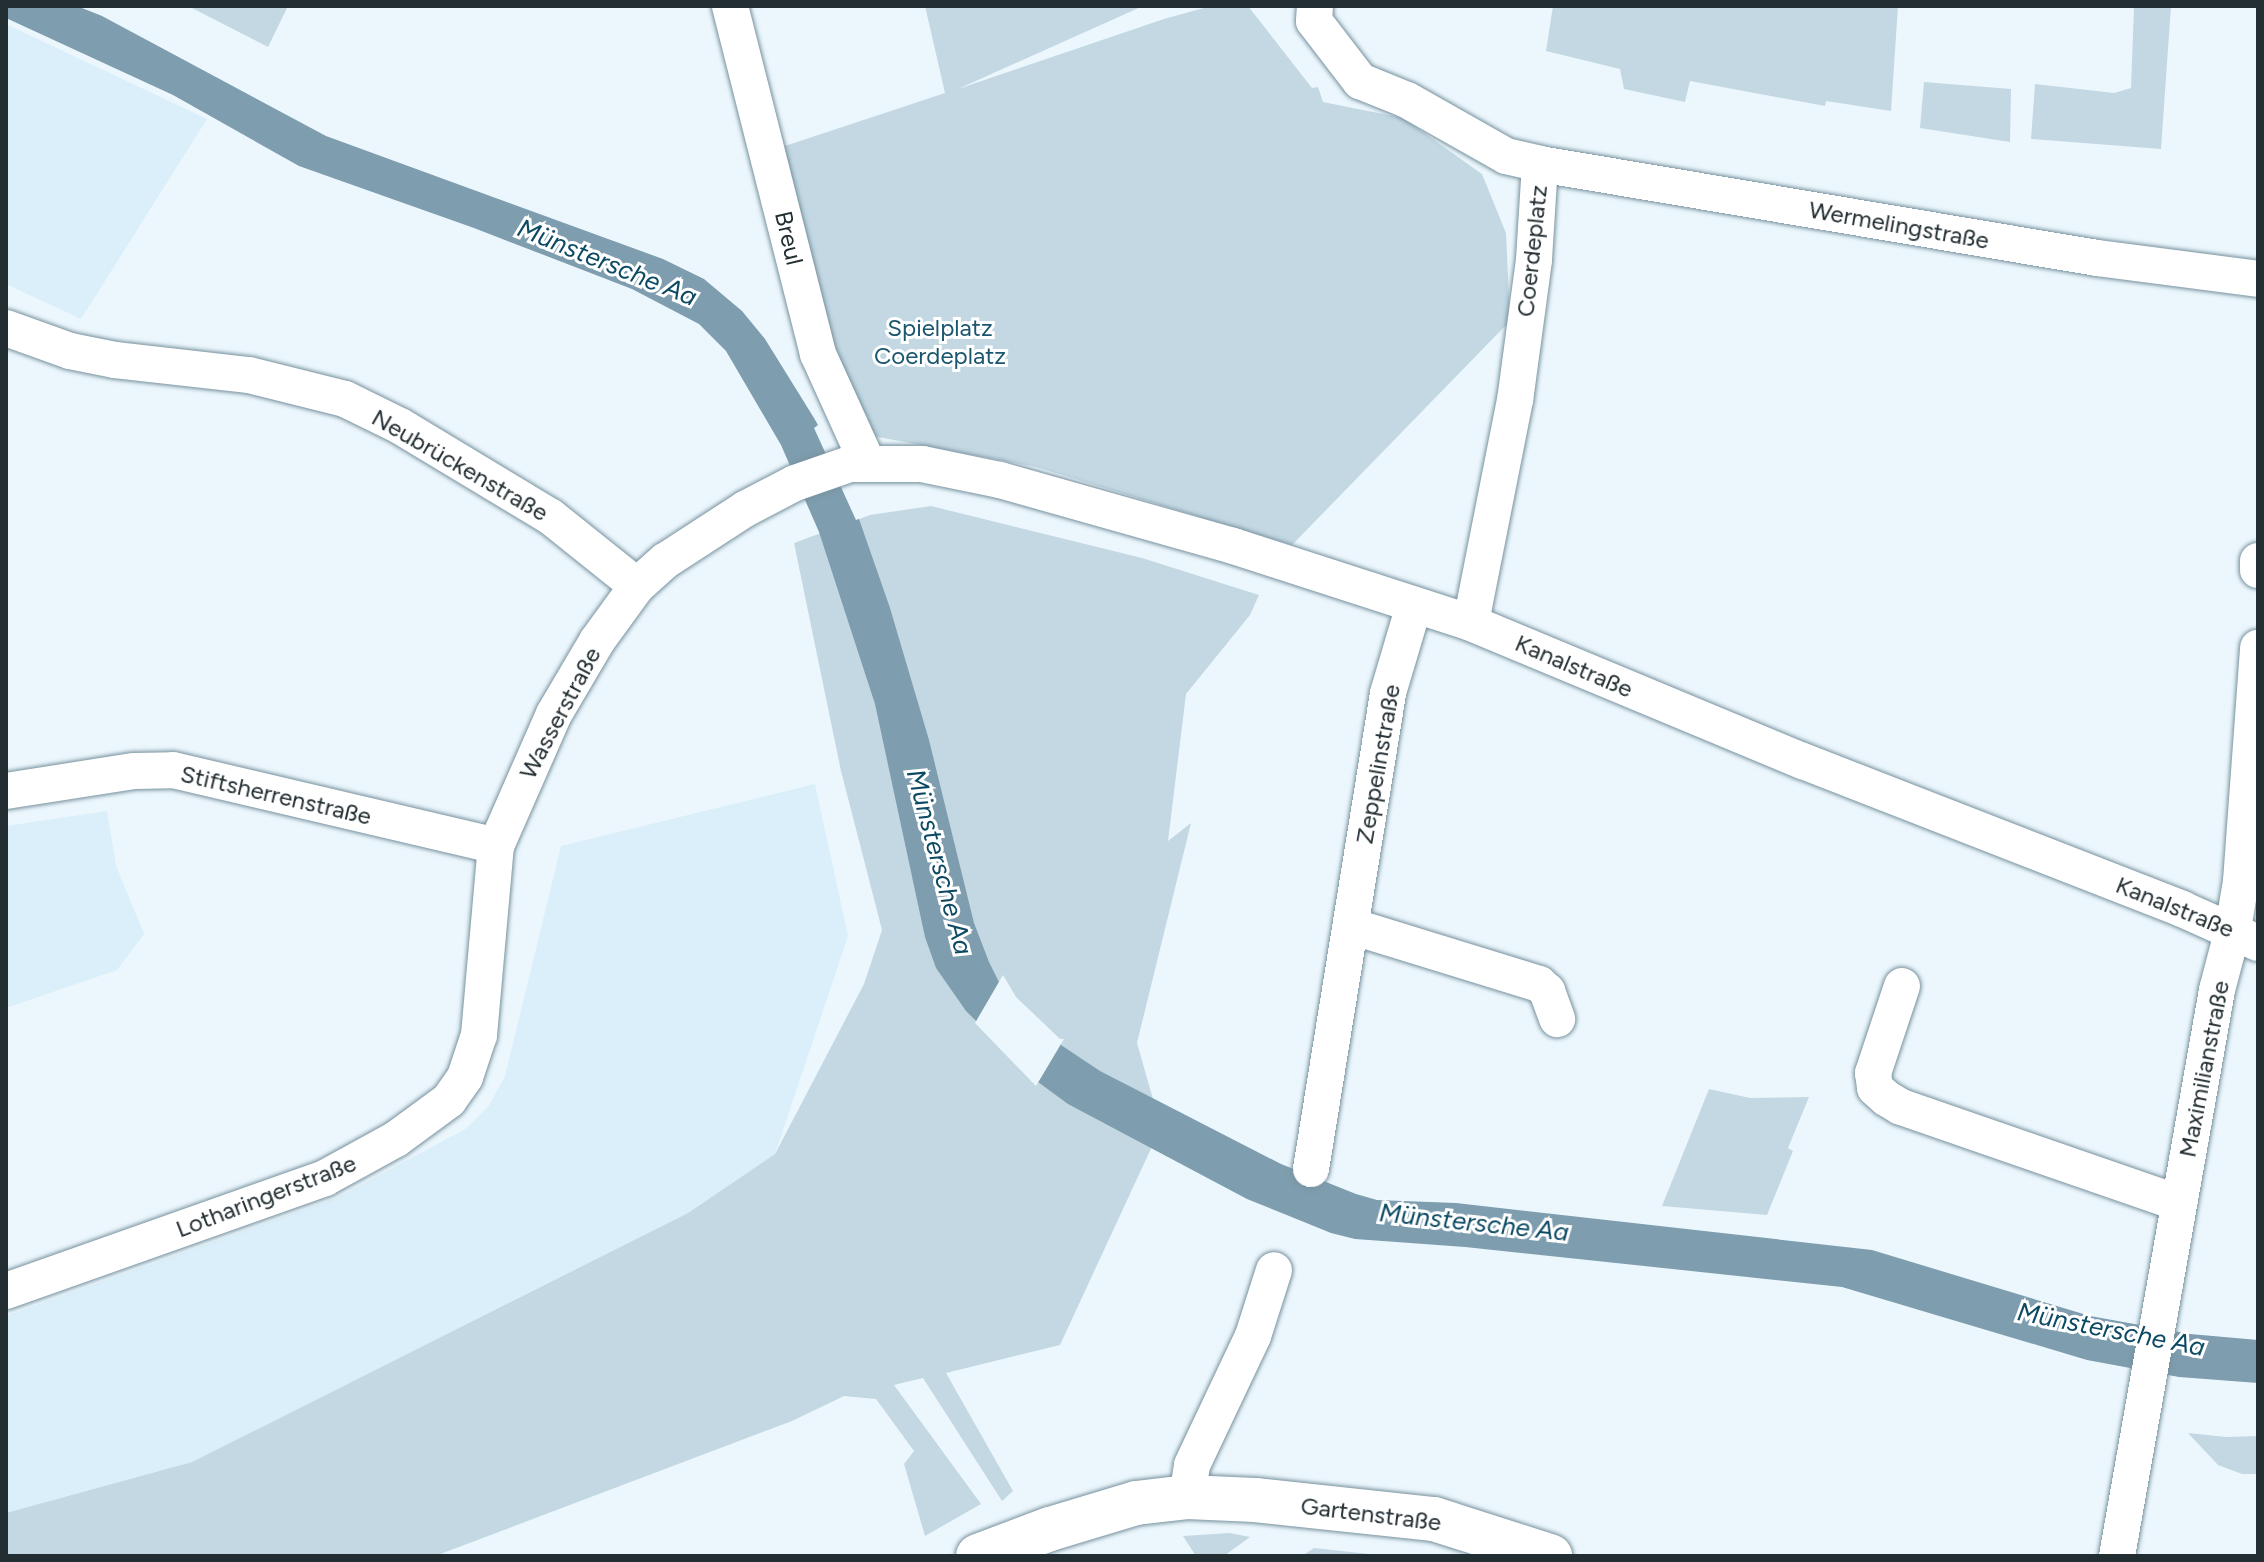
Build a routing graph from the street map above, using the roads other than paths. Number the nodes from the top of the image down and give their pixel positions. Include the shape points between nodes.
1 (730, 6) edge
2 (1315, 6) edge
3 (1540, 164) junction
4 (2258, 279) edge
5 (6, 328) edge
6 (851, 465) junction
7 (2258, 561) edge
8 (2258, 570) edge
9 (637, 586) junction
10 (1414, 605) junction
11 (1471, 623) junction
12 (2258, 648) edge
13 (6, 791) edge
14 (496, 846) junction
15 (1351, 926) junction
16 (2246, 936) edge
17 (1902, 986) dead end
18 (1557, 1019) dead end
19 (1311, 1169) dead end
20 (2179, 1203) junction
21 (1274, 1270) dead end
22 (6, 1291) edge
23 (1187, 1497) junction
24 (978, 1556) edge
25 (1550, 1556) edge
26 (2117, 1556) edge

1 - 6 street, Breul
2 - 3 street, Coerdeplatz via 1314,21 1360,81 1407,100 1506,156
3 - 4 street, Wermelingstraße via 2066,253
3 - 11 street, Coerdeplatz via 1534,260 1515,400
5 - 9 street, Neubrückenstraße via 70,351 249,375 345,399 551,517
6 - 9 street via 795,483 706,532
6 - 10 street, Kanalstraße via 922,464 1012,483
7 - 8 street
9 - 14 street, Wasserstraße via 554,714
10 - 11 street, Kanalstraße
10 - 15 street, Zeppelinstraße via 1388,693
11 - 16 street, Kanalstraße
12 - 16 street, Maximilianstraße via 2241,881
13 - 14 street, Stiftsherrenstraße via 173,770
14 - 22 street, Lotharingerstraße via 479,1035 465,1077 437,1111 325,1178
15 - 18 street via 1539,984
15 - 19 street, Zeppelinstraße
16 - 20 street, Maximilianstraße via 2216,997
17 - 20 street via 1874,1065 1875,1088 1886,1098 1916,1113
20 - 26 street, Maximilianstraße
21 - 23 street via 1253,1336 1192,1465
23 - 24 street, Gartenstraße via 1136,1503
23 - 25 street, Gartenstraße via 1434,1519

